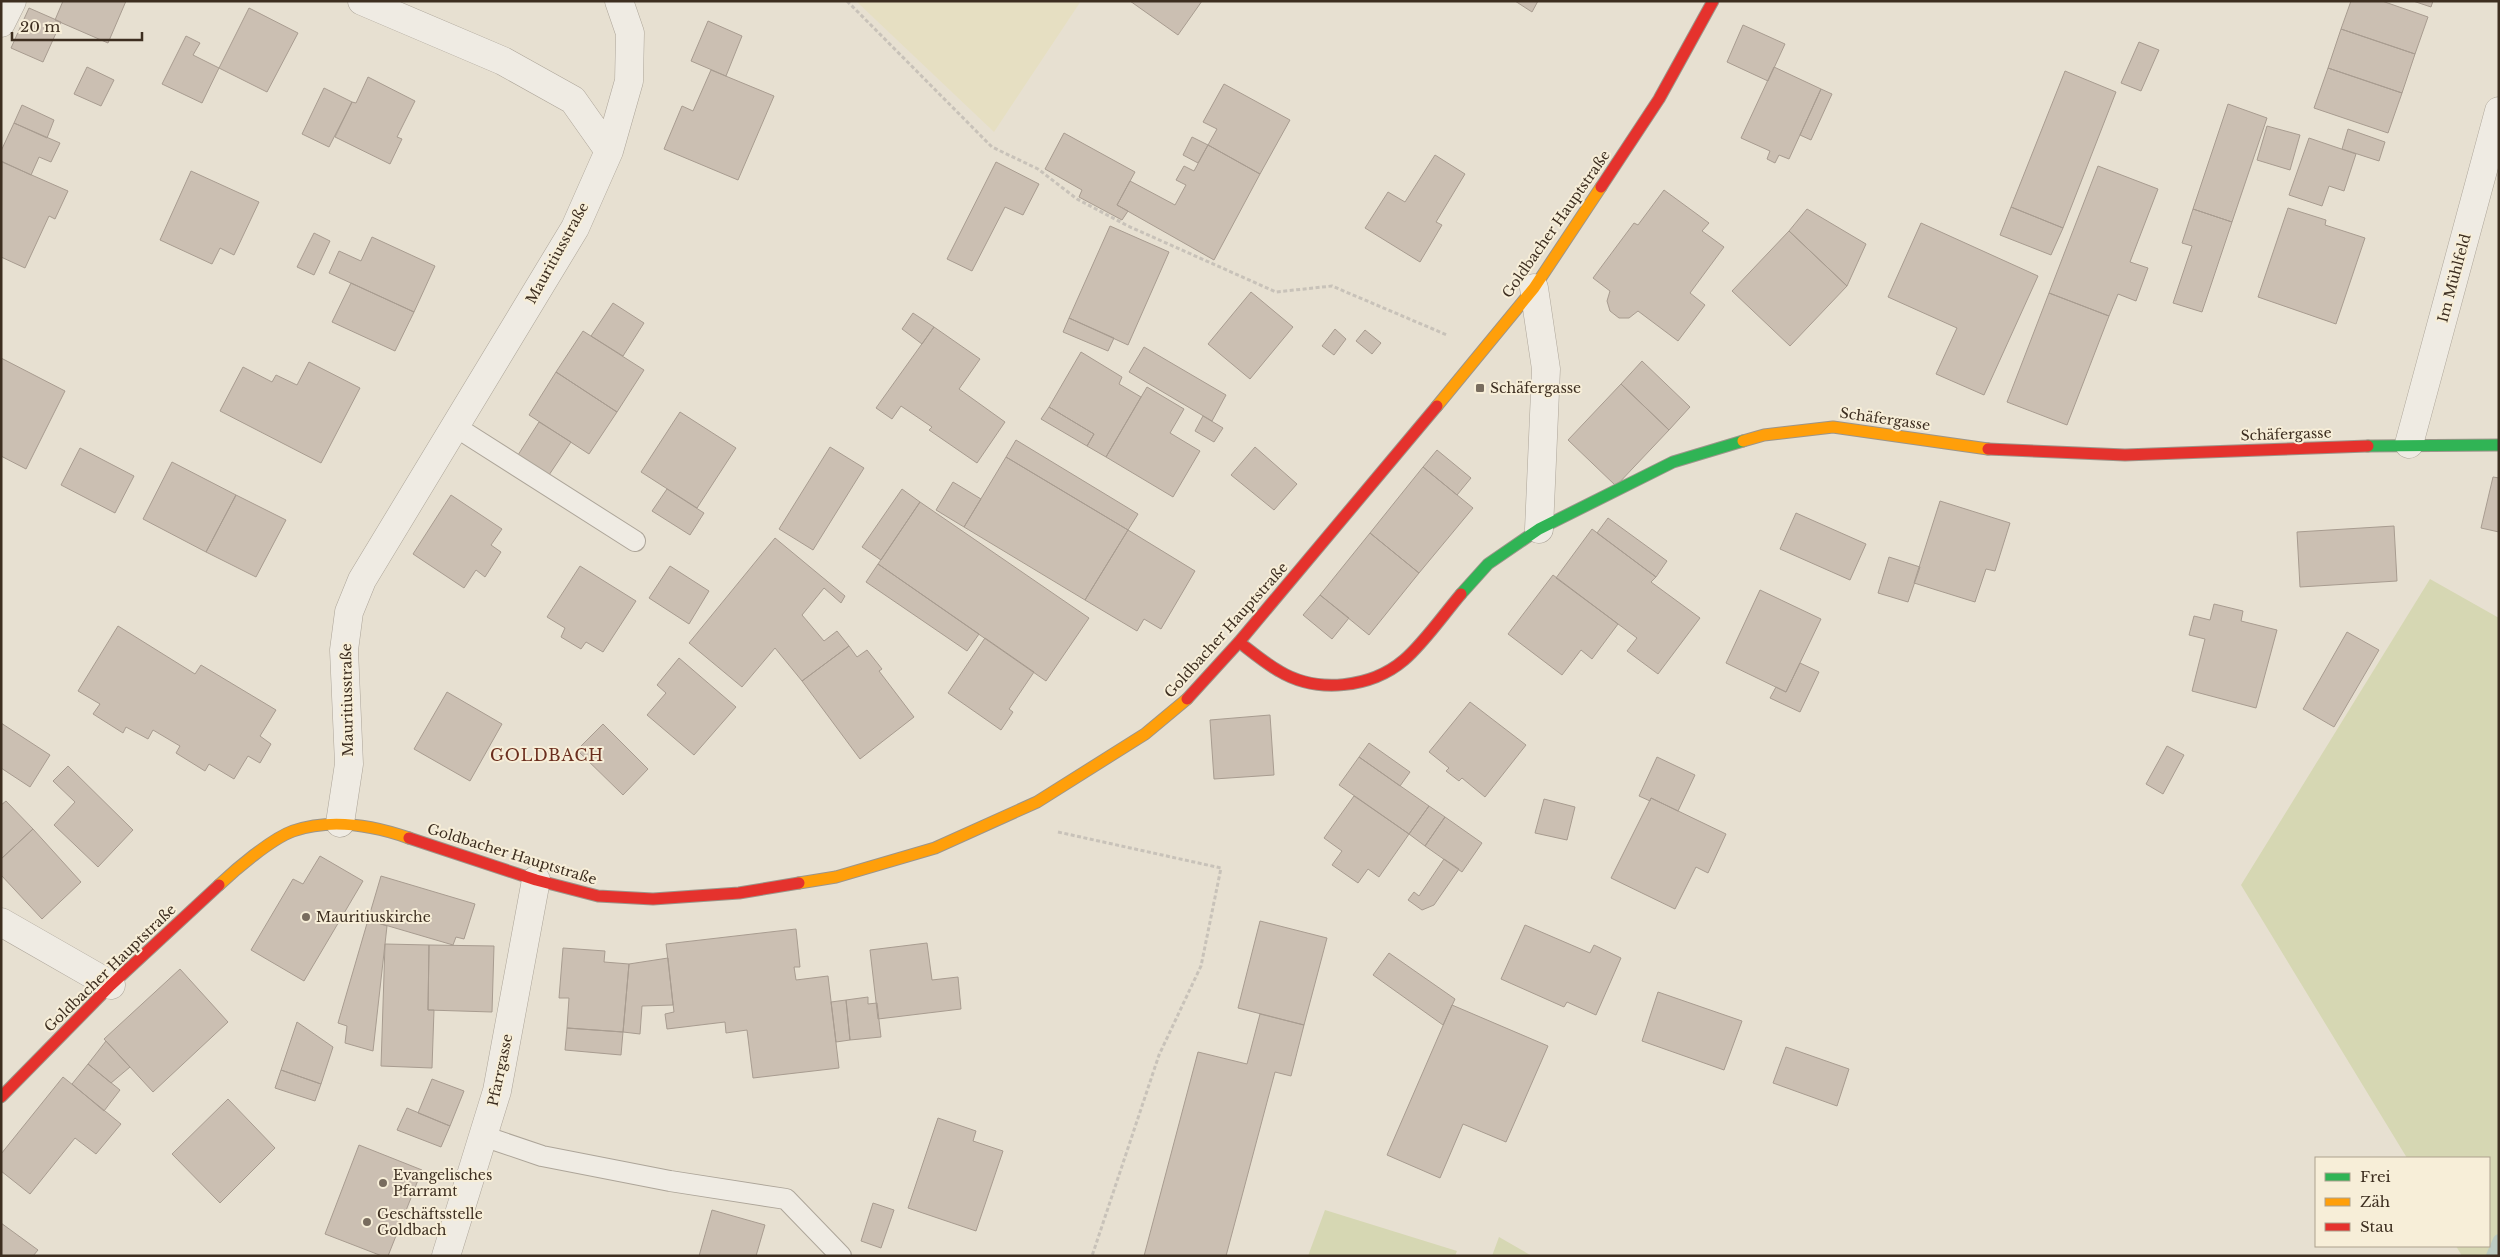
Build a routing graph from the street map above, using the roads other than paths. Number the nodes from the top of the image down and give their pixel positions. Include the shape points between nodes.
1 (12, 1) edge
2 (362, 1) edge
3 (619, 1) edge
4 (1713, 1) edge
5 (1, 22) edge
6 (2499, 111) edge
7 (609, 151) junction
8 (1534, 288) junction
9 (456, 426) junction
10 (2409, 444) junction
11 (2499, 445) edge
12 (1539, 529) junction
13 (635, 540) dead end
14 (1238, 642) junction
15 (340, 823) junction
16 (536, 880) junction
17 (1, 922) edge
18 (111, 985) junction
19 (1, 1098) edge
20 (483, 1136) junction
21 (446, 1256) edge
22 (842, 1256) edge

1 - 5 street
2 - 7 street via 503,60 573,100
3 - 7 street, Mauritiusstraße via 630,33 629,81
4 - 8 street, Goldbacher Hauptstraße via 1659,99
6 - 10 street, Im Mühlfeld
7 - 9 street, Mauritiusstraße via 575,228
8 - 12 street via 1546,369
8 - 14 street, Goldbacher Hauptstraße
9 - 13 lane
9 - 15 street, Mauritiusstraße via 362,580 349,612 344,650 349,764
10 - 11 street, Schäfergasse
10 - 12 street, Schäfergasse via 2125,455 2003,451 1834,426 1764,435 1673,462
12 - 14 street, Schäfergasse via 1488,564 1404,660 1376,678 1342,686 1307,681 1280,672
14 - 16 street, Goldbacher Hauptstraße via 1184,703 1145,734 1037,802 935,848 836,877 739,893 653,899 608,897
15 - 16 street, Goldbacher Hauptstraße via 383,829
15 - 18 street, Goldbacher Hauptstraße via 292,831 245,860
16 - 20 street, Pfarrgasse via 497,1091
17 - 18 street
18 - 19 street, Goldbacher Hauptstraße
20 - 21 street, Pfarrgasse
20 - 22 lane via 542,1156 786,1199

